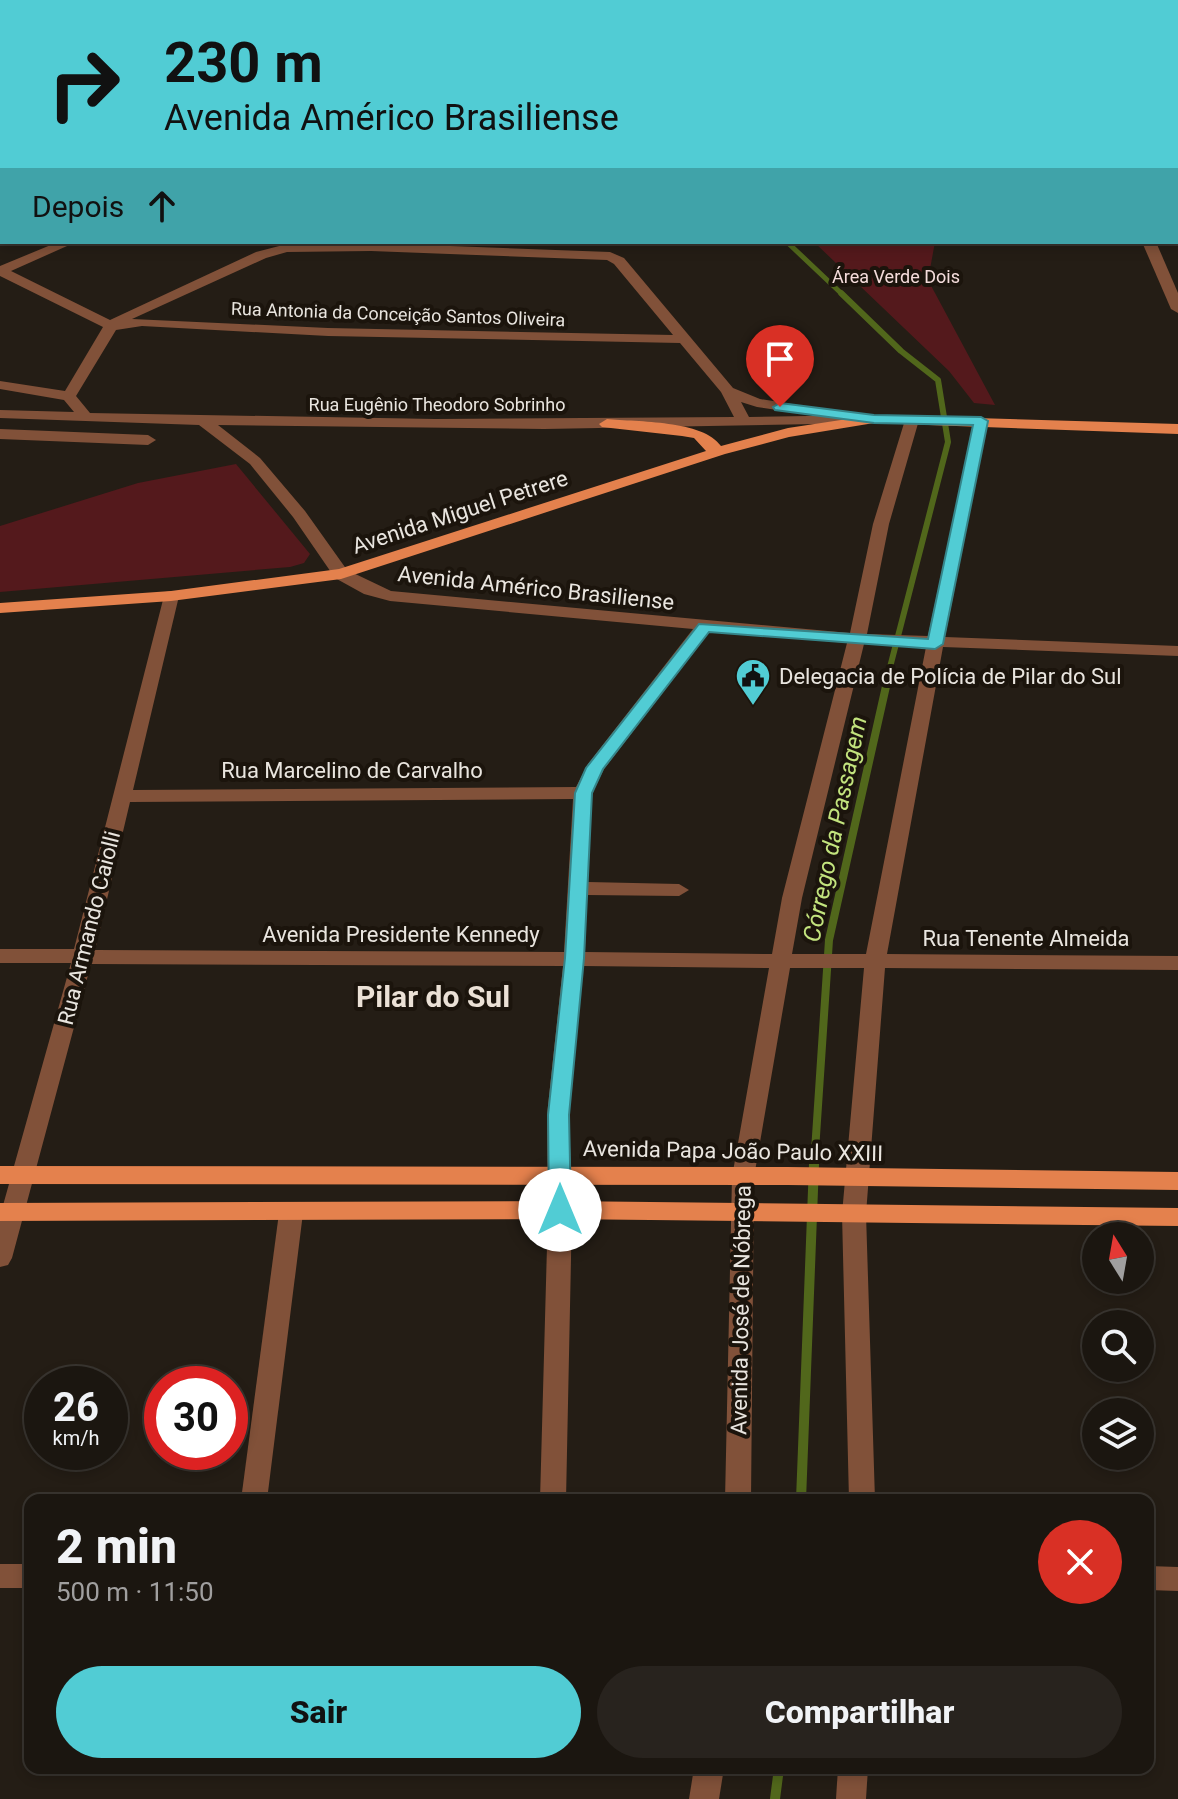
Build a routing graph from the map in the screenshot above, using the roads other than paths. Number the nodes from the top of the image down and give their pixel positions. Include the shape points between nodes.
1 (64, 244) edge
2 (1150, 244) edge
3 (372, 245) edge
4 (1163, 269) junction
5 (1178, 269) edge
6 (0, 271) edge
7 (1178, 309) edge
8 (111, 326) junction
9 (685, 339) junction
10 (0, 385) edge
11 (728, 391) junction
12 (69, 396) junction
13 (0, 414) edge
14 (86, 418) junction
15 (874, 419) junction
16 (918, 420) junction
17 (973, 421) junction
18 (204, 422) junction
19 (744, 422) junction
20 (607, 424) junction
21 (1178, 429) edge
22 (0, 434) edge
23 (148, 440) dead end
24 (714, 453) junction
25 (341, 574) junction
26 (171, 596) junction
27 (0, 608) edge
28 (704, 627) junction
29 (866, 640) junction
30 (926, 644) junction
31 (1178, 651) edge
32 (583, 793) junction
33 (122, 796) junction
34 (578, 888) junction
35 (679, 890) dead end
36 (0, 956) edge
37 (83, 956) junction
38 (574, 958) junction
39 (792, 961) junction
40 (865, 962) junction
41 (1178, 963) edge
42 (0, 1175) edge
43 (24, 1175) junction
44 (560, 1175) junction
45 (743, 1177) junction
46 (847, 1178) junction
47 (1178, 1181) edge
48 (560, 1210) junction
49 (7, 1212) edge
50 (740, 1212) junction
51 (291, 1213) junction
52 (842, 1214) junction
53 (1178, 1217) edge
54 (0, 1258) edge
55 (255, 1494) edge
56 (553, 1494) edge
57 (738, 1494) edge
58 (862, 1494) edge
59 (0, 1576) edge
60 (24, 1576) edge
61 (1154, 1578) edge
62 (1178, 1579) edge
63 (708, 1774) edge
64 (853, 1774) edge
65 (704, 1799) edge
66 (851, 1799) edge

1 - 6 street
2 - 4 street
3 - 8 street via 274,250
3 - 9 street via 598,254 619,261
4 - 5 street
4 - 7 street
6 - 8 street
8 - 9 street, Rua Antonia da Conceição Santos Oliveira via 142,322 328,332
8 - 12 street
9 - 11 street
10 - 12 street
11 - 15 street via 757,403
11 - 19 street
12 - 14 street
13 - 14 street, Rua Eugênio Theodoro Sobrinho
14 - 18 street, Rua Eugênio Theodoro Sobrinho
15 - 16 main road, Avenida Miguel Petrere
15 - 19 street, Rua Eugênio Theodoro Sobrinho
15 - 24 main road, Avenida Miguel Petrere via 788,433
16 - 17 main road, Avenida Miguel Petrere
16 - 29 street, Avenida José de Nóbrega via 881,524
17 - 21 main road, Avenida Miguel Petrere
17 - 30 street
18 - 20 street, Rua Eugênio Theodoro Sobrinho
18 - 25 street via 255,461
19 - 20 street, Rua Eugênio Theodoro Sobrinho
20 - 24 main road via 699,435 713,445
22 - 23 street
24 - 25 main road, Avenida Miguel Petrere
25 - 26 main road, Avenida Miguel Petrere
25 - 28 street, Avenida Américo Brasiliense via 390,596
26 - 27 main road, Avenida Miguel Petrere
26 - 33 street, Rua Armando Caiolli
28 - 29 street, Avenida Américo Brasiliense
28 - 32 street via 595,768
29 - 30 street, Avenida Américo Brasiliense
29 - 39 street, Avenida José de Nóbrega via 807,830 792,898
30 - 31 street
30 - 40 street via 906,785
32 - 33 street, Rua Marcelino de Carvalho
32 - 34 street
33 - 37 street, Rua Armando Caiolli
34 - 35 street
34 - 38 street
36 - 37 street, Avenida Presidente Kennedy
37 - 38 street, Avenida Presidente Kennedy
37 - 43 street, Rua Armando Caiolli
38 - 39 street, Avenida Presidente Kennedy
38 - 44 street via 558,1115
39 - 40 street, Rua Tenente Almeida
39 - 45 street, Avenida José de Nóbrega
40 - 41 street, Rua Tenente Almeida
40 - 46 street
42 - 43 main road, Avenida Papa João Paulo XXIII
43 - 44 main road, Avenida Papa João Paulo XXIII
43 - 49 street, Rua Armando Caiolli
44 - 45 main road, Avenida Papa João Paulo XXIII
44 - 48 street
45 - 46 main road, Avenida Papa João Paulo XXIII
45 - 50 street, Avenida José de Nóbrega
46 - 47 main road, Avenida Papa João Paulo XXIII
46 - 52 street
48 - 50 main road
48 - 51 main road
48 - 56 street
49 - 51 main road
49 - 54 street, Rua Armando Caiolli
50 - 52 main road
50 - 57 street, Avenida José de Nóbrega
51 - 55 street
52 - 53 main road
52 - 58 street
59 - 60 street
61 - 62 street
63 - 65 street
64 - 66 street

